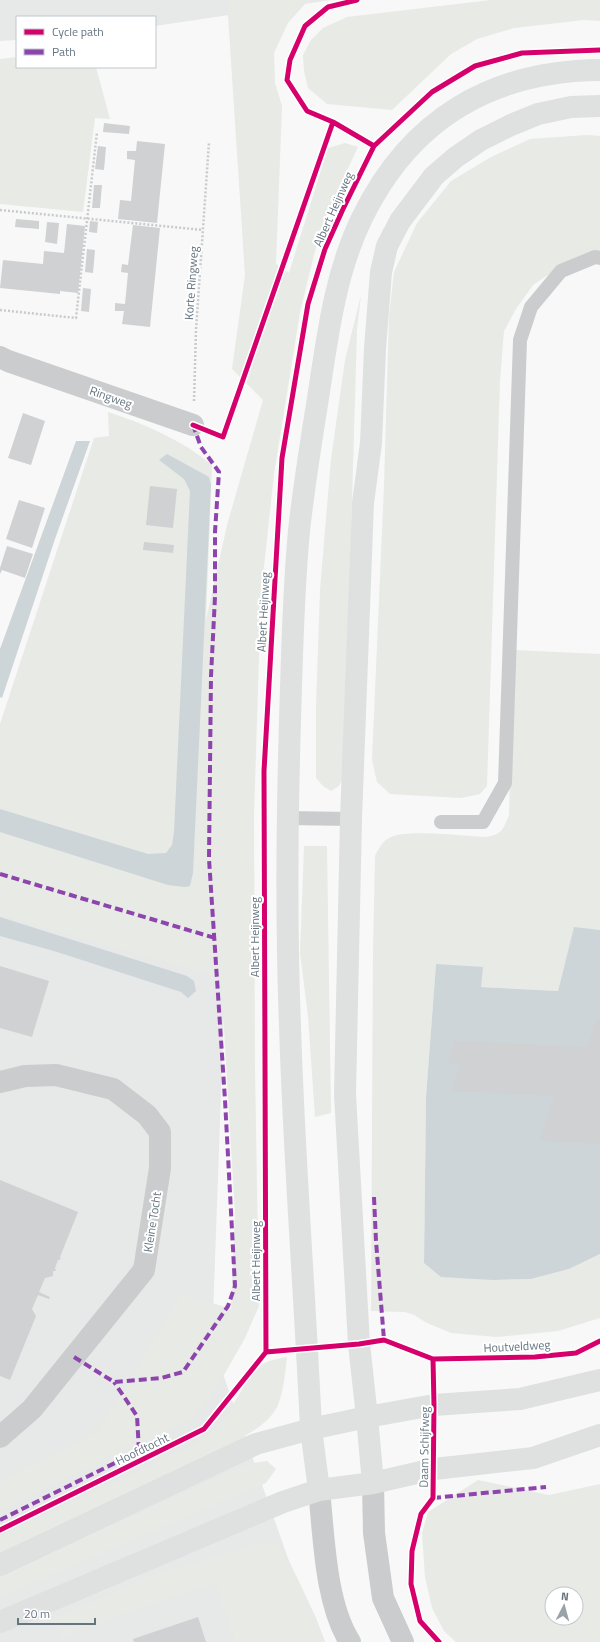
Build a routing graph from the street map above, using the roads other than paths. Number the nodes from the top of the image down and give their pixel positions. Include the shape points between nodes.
1 (600, 70) edge
2 (600, 106) edge
3 (600, 258) edge
4 (0, 357) edge
5 (193, 425) road end
6 (287, 818) junction
7 (351, 819) junction
8 (441, 822) dead end
9 (0, 1082) edge
10 (600, 1380) edge
11 (368, 1417) junction
12 (311, 1429) junction
13 (600, 1435) edge
14 (0, 1437) edge
15 (373, 1483) junction
16 (319, 1490) junction
17 (0, 1565) edge
18 (0, 1622) edge
19 (350, 1642) edge
20 (403, 1642) edge

1 - 6 main road via 575,70 521,79 469,100 447,115 419,138 397,162 366,211 350,247 336,297 327,344 299,529 293,618
2 - 7 main road via 571,107 538,114 487,137 456,157 434,176 419,195 400,221 387,246 380,272 371,443 363,503
3 - 8 lane via 595,257 562,271 531,307 520,340 505,783 483,822
4 - 5 street, Ringweg
6 - 7 lane
6 - 12 main road via 290,1025
7 - 11 main road via 345,1094 358,1344
9 - 14 street, Kleine Tocht via 25,1076 56,1075 113,1089 147,1115 160,1132 160,1168 144,1270 32,1409
10 - 11 main road via 520,1399 434,1405
11 - 12 main road
11 - 15 main road
12 - 16 main road
12 - 17 main road via 256,1444
13 - 15 main road via 533,1458 434,1469
15 - 16 main road
15 - 20 street via 374,1533 384,1598
16 - 18 main road via 283,1502
16 - 19 street via 331,1590 342,1629

